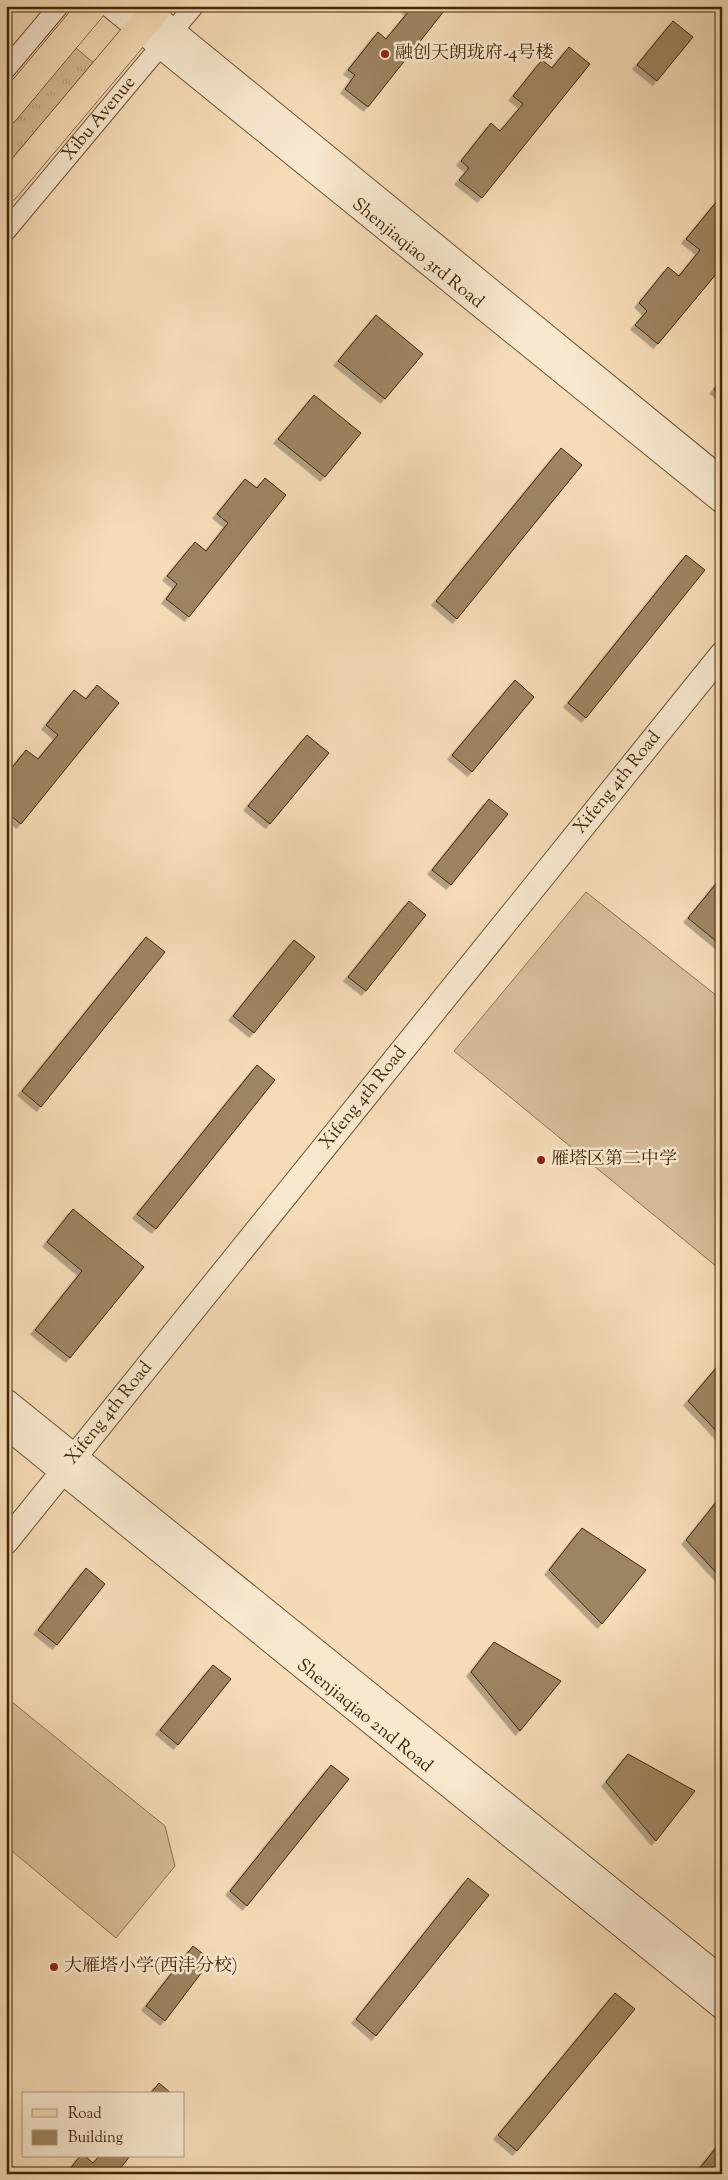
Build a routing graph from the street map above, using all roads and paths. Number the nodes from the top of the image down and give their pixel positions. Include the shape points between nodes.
1 (59, 6) edge
2 (93, 6) edge
3 (111, 6) edge
4 (194, 6) edge
5 (154, 22) edge
6 (6, 69) edge
7 (6, 110) edge
8 (6, 188) edge
9 (6, 231) edge
10 (722, 480) edge
11 (722, 501) edge
12 (722, 654) edge
13 (6, 1401) edge
14 (6, 1426) edge
15 (69, 1464) junction
16 (6, 1542) edge
17 (722, 1979) edge
18 (722, 2007) edge

1 - 6 street
2 - 7 main road
3 - 5 street, Shenjiaqiao 3rd Road
4 - 5 street, Xibu Avenue
5 - 8 main road, Xibu Avenue
5 - 9 street, Xibu Avenue
5 - 10 street, Shenjiaqiao 3rd Road
5 - 11 street, Shenjiaqiao 3rd Road
12 - 15 street, Xifeng 4th Road
13 - 15 street, Shenjiaqiao 2nd Road
14 - 15 street, Shenjiaqiao 2nd Road
15 - 16 street, Xifeng 4th Road
15 - 17 street, Shenjiaqiao 2nd Road
15 - 18 street, Shenjiaqiao 2nd Road

